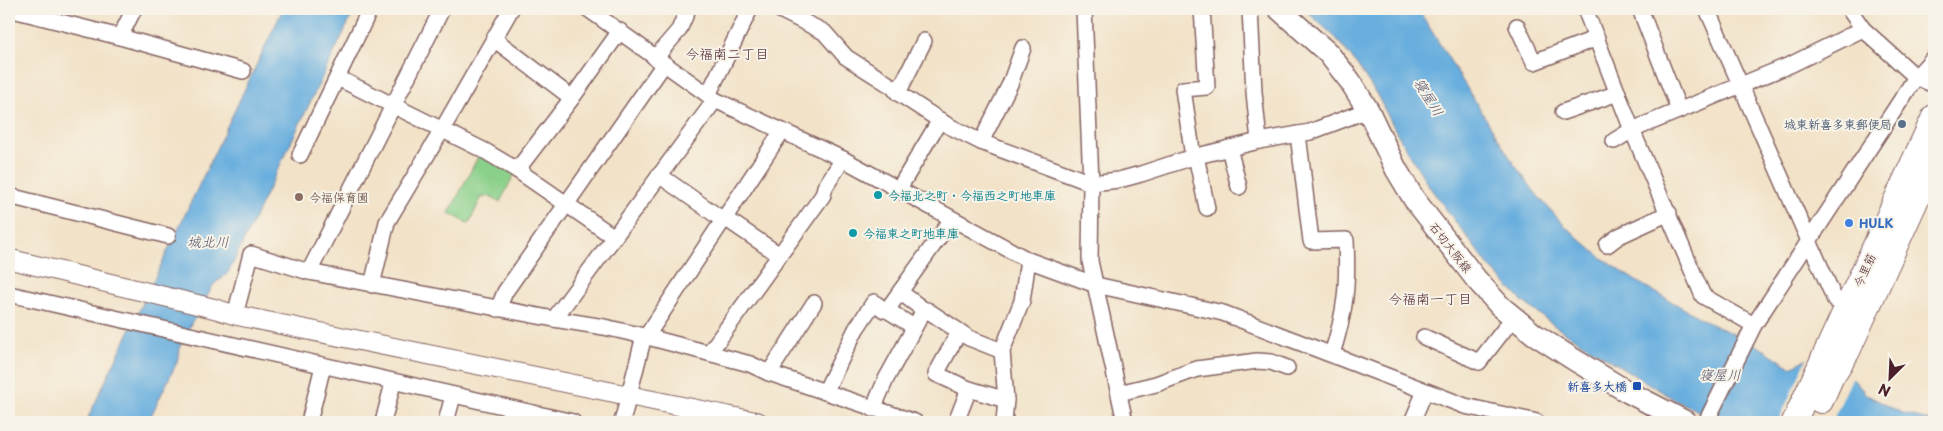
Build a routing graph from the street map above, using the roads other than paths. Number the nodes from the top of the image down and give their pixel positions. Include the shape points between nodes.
1 (9, 9) edge
2 (134, 9) edge
3 (370, 9) edge
4 (442, 9) edge
5 (511, 9) edge
6 (588, 9) edge
7 (688, 9) edge
8 (750, 9) edge
9 (778, 9) edge
10 (1084, 9) edge
11 (1202, 9) edge
12 (1250, 9) edge
13 (1279, 9) edge
14 (1585, 9) edge
15 (1640, 9) edge
16 (1708, 9) edge
17 (1849, 9) edge
18 (1516, 26) dead end
19 (1863, 29) junction
20 (620, 32) junction
21 (120, 36) junction
22 (1597, 38) junction
23 (494, 39) junction
24 (924, 41) dead end
25 (1023, 48) dead end
26 (1934, 57) edge
27 (660, 61) junction
28 (243, 71) dead end
29 (1916, 77) junction
30 (338, 78) junction
31 (1741, 84) junction
32 (1934, 85) edge
33 (898, 93) junction
34 (1618, 93) junction
35 (572, 98) junction
36 (712, 98) junction
37 (393, 106) junction
38 (1368, 110) junction
39 (1679, 110) junction
40 (1563, 112) dead end
41 (1934, 117) edge
42 (940, 120) junction
43 (442, 130) junction
44 (1632, 130) junction
45 (782, 131) junction
46 (1298, 134) junction
47 (1259, 141) junction
48 (1614, 141) dead end
49 (981, 142) junction
50 (1229, 148) junction
51 (300, 156) dead end
52 (1195, 156) junction
53 (842, 160) junction
54 (1934, 161) edge
55 (517, 170) junction
56 (659, 175) junction
57 (1092, 183) junction
58 (1239, 187) dead end
59 (898, 190) junction
60 (9, 196) edge
61 (567, 204) junction
62 (1207, 208) dead end
63 (1669, 213) junction
64 (724, 219) junction
65 (952, 219) junction
66 (168, 236) dead end
67 (614, 237) junction
68 (1808, 240) junction
69 (1607, 246) dead end
70 (778, 254) junction
71 (9, 260) edge
72 (1028, 260) junction
73 (309, 272) junction
74 (372, 285) junction
75 (1096, 285) junction
76 (900, 292) junction
77 (9, 294) edge
78 (1835, 300) dead end
79 (814, 303) dead end
80 (498, 309) junction
81 (887, 310) junction
82 (924, 310) junction
83 (235, 315) junction
84 (1513, 318) junction
85 (554, 319) junction
86 (914, 327) junction
87 (959, 332) junction
88 (1751, 332) junction
89 (645, 336) junction
90 (1424, 337) dead end
91 (1289, 340) junction
92 (1843, 340) junction
93 (1002, 350) junction
94 (709, 353) junction
95 (1332, 354) junction
96 (323, 366) junction
97 (769, 373) junction
98 (393, 383) junction
99 (968, 389) junction
100 (1425, 390) junction
101 (825, 392) junction
102 (1119, 393) junction
103 (629, 395) junction
104 (454, 396) junction
105 (1006, 400) junction
106 (873, 409) junction
107 (555, 420) edge
108 (1706, 420) edge
109 (309, 422) edge
110 (383, 422) edge
111 (446, 422) edge
112 (573, 422) edge
113 (622, 422) edge
114 (758, 422) edge
115 (915, 422) edge
116 (956, 422) edge
117 (1004, 422) edge
118 (1126, 422) edge
119 (1412, 422) edge
120 (1537, 422) edge
121 (1686, 422) edge
122 (1794, 422) edge
123 (1812, 422) edge

1 - 21 street
2 - 21 street
3 - 30 street
4 - 37 street
5 - 23 street
6 - 20 street
7 - 27 street
8 - 36 street
9 - 33 street via 824,32 846,57
10 - 57 street
11 - 52 street via 1206,87 1183,89
12 - 47 street
13 - 38 main road, 石切大阪線 via 1328,53
14 - 22 street
15 - 39 street
16 - 31 street
17 - 19 street
18 - 22 street via 1534,62
19 - 29 street
19 - 31 street via 1792,64
20 - 27 street
20 - 35 street
21 - 28 street
22 - 34 street
23 - 35 street
23 - 43 street
24 - 33 street
25 - 49 street via 1010,84
26 - 29 street
27 - 36 street
27 - 61 street
29 - 32 street
29 - 68 street
30 - 37 street
30 - 51 street
31 - 39 street
31 - 68 street
33 - 42 street
34 - 40 street
34 - 44 street
35 - 55 street
36 - 45 street
36 - 56 street
37 - 43 street
37 - 73 street
38 - 46 street
38 - 84 main road, 石切大阪線 via 1396,169 1414,198 1476,279
39 - 44 street
41 - 92 main road, 今里筋
42 - 49 street
42 - 59 street
43 - 55 street
43 - 74 street via 387,222
44 - 48 street
44 - 63 street
45 - 53 street
45 - 64 street
46 - 47 street
46 - 95 street via 1312,241 1346,240 1346,299
47 - 50 street
49 - 57 street
50 - 52 street
50 - 58 street
52 - 57 street via 1119,180
52 - 62 street
53 - 59 street
53 - 70 street via 823,195
54 - 92 main road, 今里筋
55 - 61 street
56 - 64 street
56 - 67 street
57 - 75 street via 1090,261
59 - 65 street
60 - 66 street
61 - 67 street
61 - 80 street via 505,292
63 - 69 street via 1619,236
63 - 88 street via 1703,296
64 - 70 street
64 - 89 street
65 - 72 street
65 - 76 street
67 - 85 street
68 - 78 street
68 - 88 street
70 - 94 street
71 - 83 street
72 - 75 street
72 - 93 street via 1022,301
73 - 74 street
73 - 83 street via 251,254
74 - 80 street
75 - 91 street via 1223,313
75 - 102 street
76 - 81 street
76 - 82 street
77 - 96 street
79 - 97 street
80 - 85 street
81 - 86 street
81 - 101 street via 874,302
82 - 86 street
82 - 87 street
83 - 103 street
84 - 90 street via 1479,362
84 - 121 main road, 石切大阪線 via 1573,359
85 - 89 street
86 - 106 street
87 - 93 street
87 - 99 street via 943,347 936,374
88 - 108 street
89 - 94 street
89 - 103 street
91 - 95 street
91 - 102 street via 1284,366 1257,361 1197,368 1156,384
92 - 122 main road, 今里筋
92 - 123 main road, 今里筋 via 1832,378
93 - 105 street
94 - 97 street via 750,364
95 - 100 street
96 - 98 street
96 - 109 street
97 - 101 street
98 - 104 street
98 - 110 street
99 - 105 street
99 - 116 street
100 - 119 street
100 - 120 street via 1464,406
101 - 106 street
102 - 118 street
103 - 113 street
103 - 114 street
104 - 107 street
104 - 111 street
105 - 117 street
106 - 115 street
107 - 112 street

